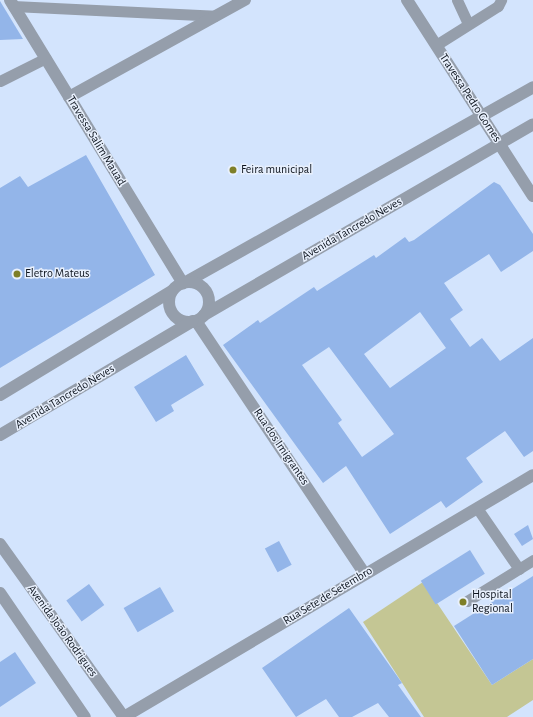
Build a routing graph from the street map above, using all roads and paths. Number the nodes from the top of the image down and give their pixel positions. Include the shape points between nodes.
1 (245, 0) edge
2 (407, 0) edge
3 (457, 0) edge
4 (501, 0) edge
5 (12, 3) edge
6 (215, 16) junction
7 (468, 24) junction
8 (436, 45) junction
9 (46, 58) junction
10 (0, 81) edge
11 (533, 87) edge
12 (69, 97) junction
13 (480, 114) junction
14 (533, 124) edge
15 (499, 143) junction
16 (533, 196) edge
17 (184, 282) junction
18 (172, 292) junction
19 (198, 319) junction
20 (0, 395) edge
21 (0, 435) edge
22 (533, 475) edge
23 (476, 508) junction
24 (0, 544) edge
25 (533, 560) edge
26 (519, 569) junction
27 (365, 574) junction
28 (0, 593) edge
29 (467, 600) dead end
30 (84, 717) edge
31 (124, 717) edge

1 - 6 street
2 - 8 street, Travessa Pedro Gomes
3 - 7 lane
4 - 7 lane via 498,6
5 - 6 lane
5 - 9 street, Travessa Salim Mauad
6 - 12 street
7 - 8 lane
8 - 13 street, Travessa Pedro Gomes
9 - 10 lane
9 - 12 street, Travessa Salim Mauad
11 - 13 street
12 - 17 street, Travessa Salim Mauad
13 - 15 street, Travessa Pedro Gomes
13 - 17 street
14 - 15 street, Avenida Tancredo Neves
15 - 16 street, Travessa Pedro Gomes
15 - 19 street, Avenida Tancredo Neves
17 - 18 street
17 - 19 street via 198,284 206,292 209,304
18 - 19 street via 169,304 175,316
18 - 20 street
19 - 21 street, Avenida Tancredo Neves
19 - 27 street, Rua dos Imigrantes
22 - 23 street, Rua Sete de Setembro
23 - 26 lane
23 - 27 street, Rua Sete de Setembro
24 - 31 street, Avenida João Rodrigues
25 - 26 lane
26 - 29 lane
27 - 31 street, Rua Sete de Setembro
28 - 30 street

